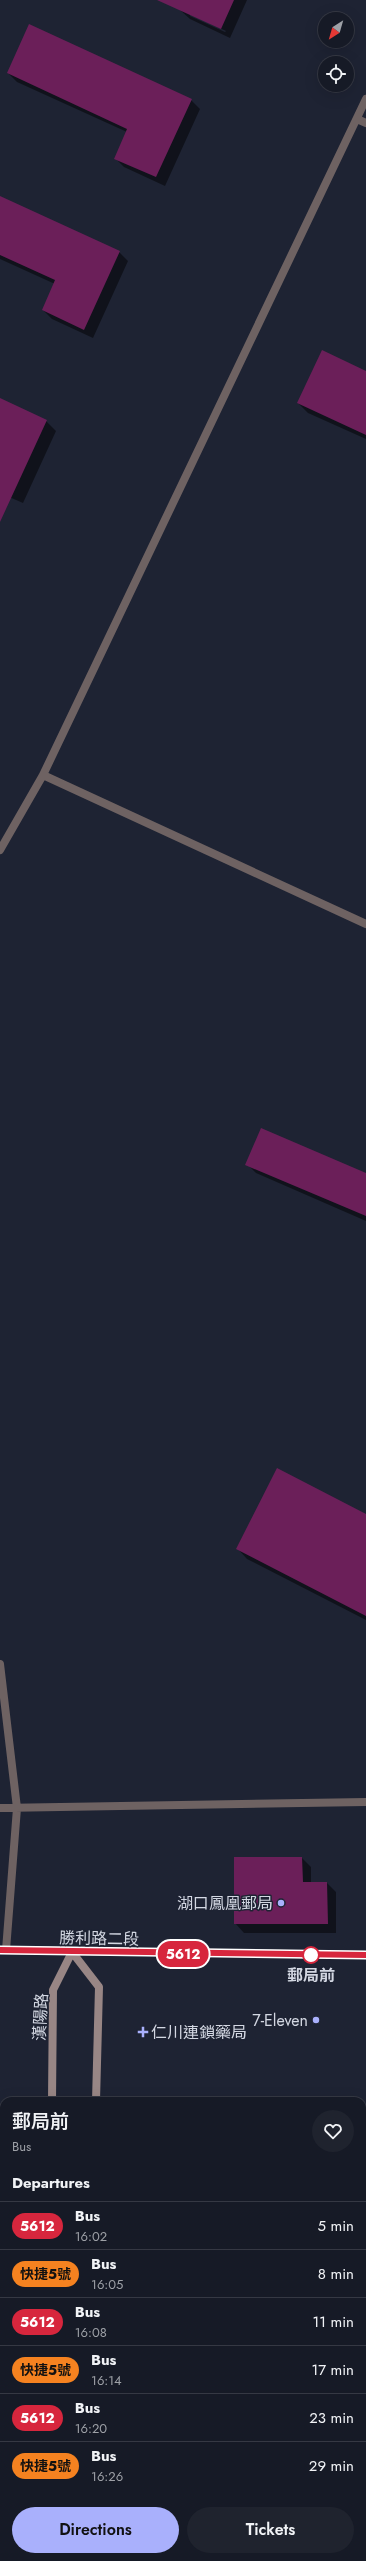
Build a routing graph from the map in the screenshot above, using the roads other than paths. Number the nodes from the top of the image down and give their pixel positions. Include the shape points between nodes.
1 (366, 99) edge
2 (357, 119) junction
3 (366, 123) edge
4 (43, 775) junction
5 (0, 850) edge
6 (366, 924) edge
7 (0, 1664) edge
8 (366, 1802) edge
9 (0, 1808) edge
10 (17, 1808) junction
11 (3, 1950) edge
12 (72, 1952) junction
13 (366, 1956) edge
14 (52, 2097) edge
15 (96, 2097) edge

1 - 2 lane
2 - 3 lane
2 - 4 lane
4 - 5 lane
4 - 6 lane
7 - 10 lane
8 - 10 lane
9 - 10 lane
10 - 11 lane
11 - 12 main road, 勝利路二段
12 - 13 main road, 勝利路二段
12 - 14 main road, 漢陽路 via 54,1990
12 - 15 main road via 99,1987

